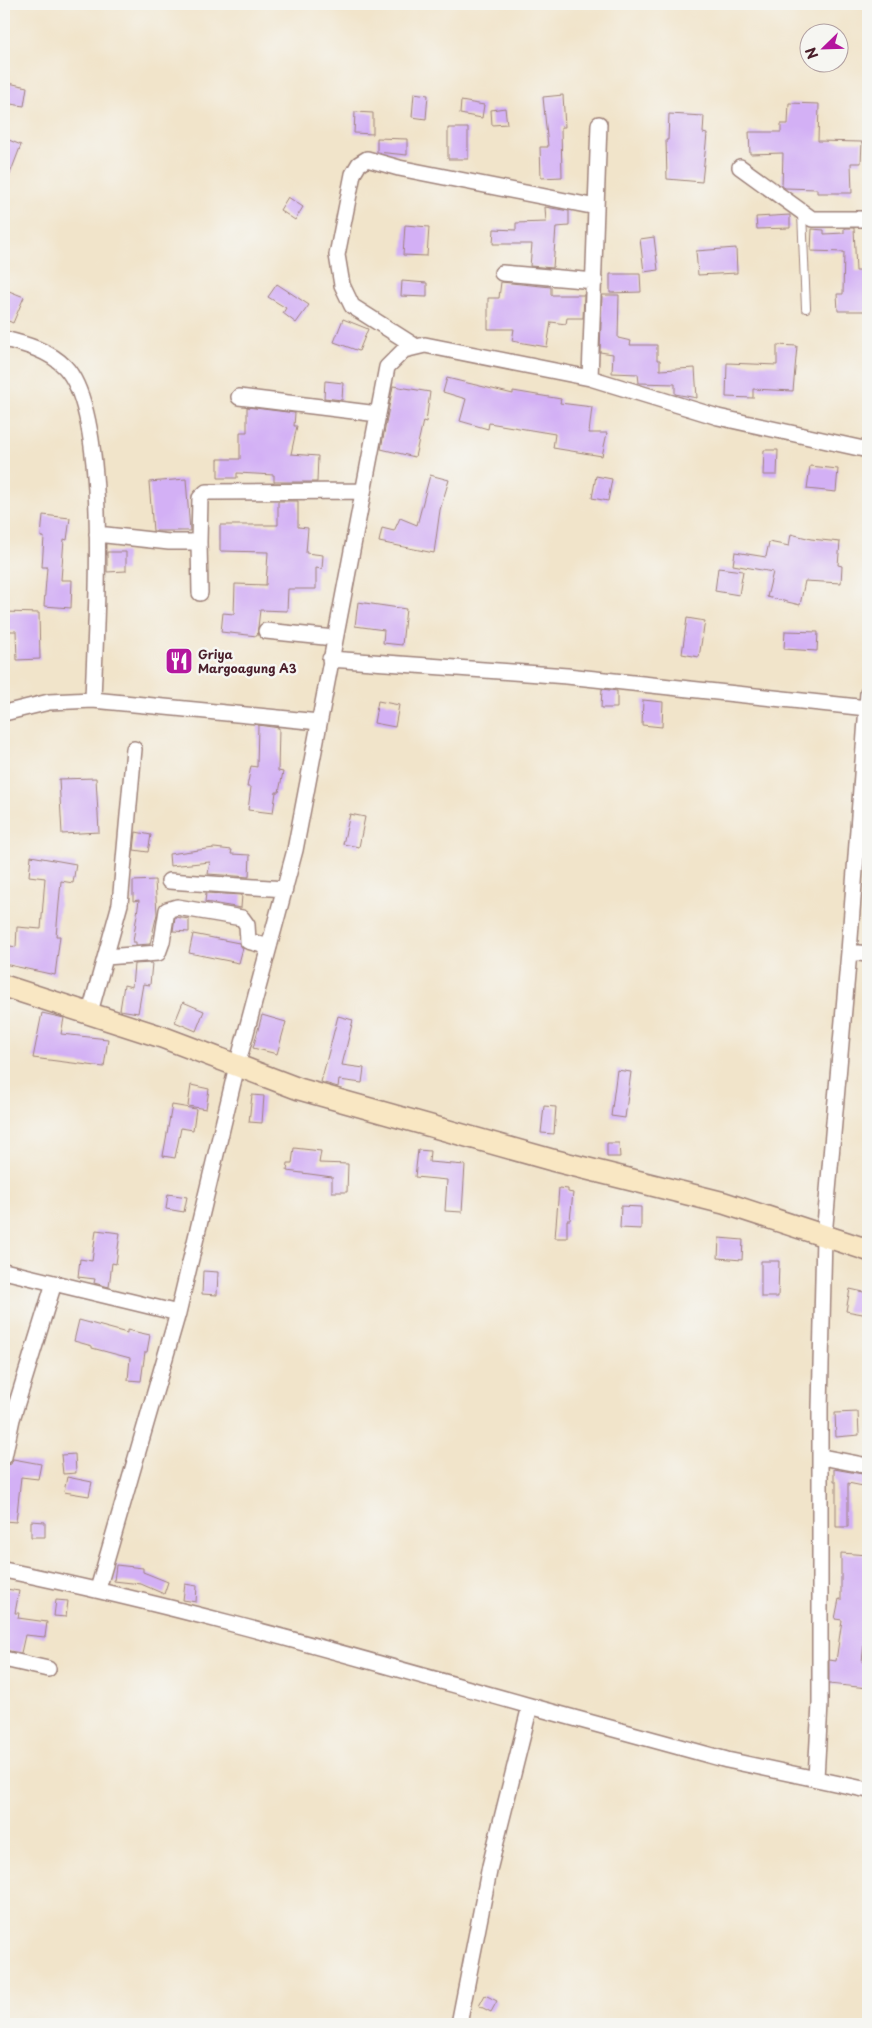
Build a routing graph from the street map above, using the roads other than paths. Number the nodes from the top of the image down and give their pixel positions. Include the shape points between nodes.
1 (599, 124) dead end
2 (740, 167) dead end
3 (596, 207) junction
4 (802, 212) junction
5 (868, 218) edge
6 (502, 272) dead end
7 (594, 281) junction
8 (806, 308) dead end
9 (4, 339) edge
10 (415, 346) junction
11 (590, 378) junction
12 (239, 397) dead end
13 (378, 414) junction
14 (868, 450) edge
15 (363, 491) junction
16 (97, 534) junction
17 (200, 542) junction
18 (200, 593) dead end
19 (266, 630) dead end
20 (334, 638) junction
21 (330, 660) junction
22 (93, 700) junction
23 (868, 701) edge
24 (4, 713) edge
25 (319, 722) junction
26 (134, 749) dead end
27 (169, 880) dead end
28 (285, 889) junction
29 (269, 947) junction
30 (849, 952) junction
31 (868, 954) edge
32 (106, 957) junction
33 (4, 986) edge
34 (90, 1012) junction
35 (237, 1066) junction
36 (824, 1236) junction
37 (868, 1250) edge
38 (4, 1271) edge
39 (54, 1283) junction
40 (178, 1312) junction
41 (8, 1418) edge
42 (4, 1457) edge
43 (822, 1458) junction
44 (868, 1466) edge
45 (4, 1570) edge
46 (98, 1589) junction
47 (4, 1659) edge
48 (48, 1668) dead end
49 (530, 1706) junction
50 (816, 1778) junction
51 (868, 1790) edge
52 (459, 2024) edge

1 - 3 street
2 - 4 street
3 - 7 street
3 - 10 street via 368,159 359,164 353,174 337,255 342,284 352,306
4 - 5 street via 812,219 823,220
4 - 8 lane
6 - 7 street
7 - 11 street
9 - 16 street via 52,356 66,368 84,400 92,436
10 - 11 street via 424,345
10 - 13 street via 399,354 387,367
11 - 14 street via 718,417
12 - 13 street
13 - 15 street
15 - 17 street via 206,492 200,498
15 - 20 street
16 - 17 street
16 - 22 street
17 - 18 street
19 - 20 street
20 - 21 street
21 - 23 street
21 - 25 street
22 - 24 street via 49,702
22 - 25 street
23 - 30 street
25 - 28 street
26 - 32 street via 124,879
27 - 28 street
28 - 29 street
29 - 32 street via 248,941 247,925 242,918 176,907 167,910 158,953
29 - 35 street
30 - 31 street
30 - 36 street
32 - 34 street
33 - 34 street
34 - 35 street
35 - 36 street via 299,1089 552,1160 724,1203
35 - 40 street
36 - 37 street
36 - 43 street
38 - 39 street
39 - 40 street
39 - 41 street
40 - 46 street
41 - 42 street
43 - 44 street
43 - 50 street via 820,1704
45 - 46 street
46 - 49 street via 252,1628
47 - 48 street
49 - 50 street via 727,1760
49 - 52 street via 490,1866
50 - 51 street

